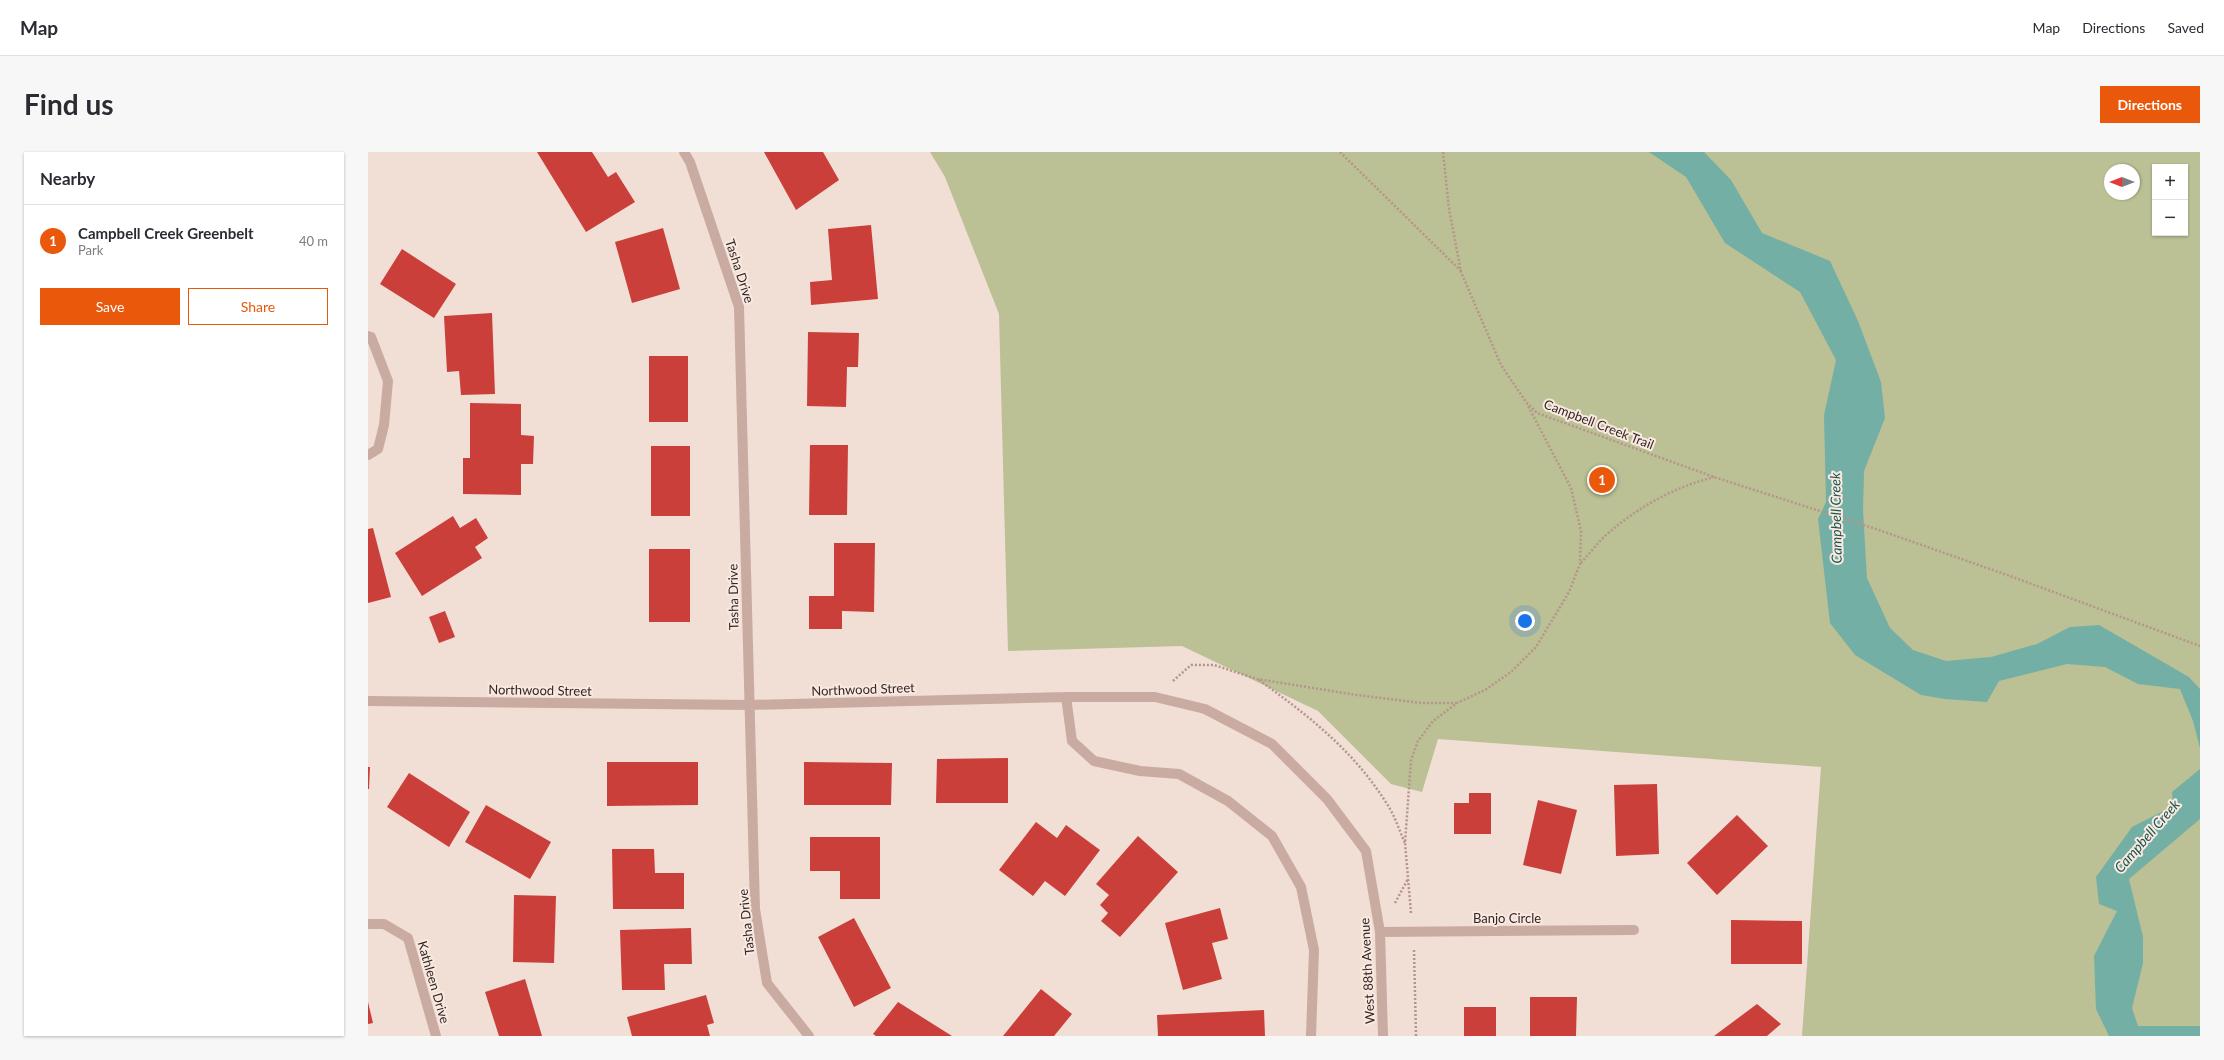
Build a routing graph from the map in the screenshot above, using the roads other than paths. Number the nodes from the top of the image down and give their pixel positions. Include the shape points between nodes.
1 (684, 152) edge
2 (368, 336) edge
3 (368, 455) edge
4 (1066, 697) junction
5 (368, 701) edge
6 (749, 705) junction
7 (1327, 799) joint
8 (368, 924) edge
9 (1634, 930) dead end
10 (1380, 932) junction
11 (436, 1036) edge
12 (808, 1036) edge
13 (1311, 1036) edge
14 (1383, 1036) edge

1 - 6 street, Tasha Drive via 690,162 739,307
2 - 3 street via 372,337 388,381 384,425 378,449
4 - 6 street, Northwood Street
4 - 7 street, Northwood Street via 1155,698 1205,709 1272,744
4 - 13 street via 1072,741 1094,761 1140,771 1179,774 1228,801 1272,836 1301,887 1314,950
5 - 6 street, Northwood Street
6 - 12 street, Tasha Drive via 755,909 766,983
7 - 10 street, West 88th Avenue via 1366,851
8 - 11 street, Kathleen Drive via 384,924 408,938
9 - 10 street, Banjo Circle
10 - 14 street, West 88th Avenue

